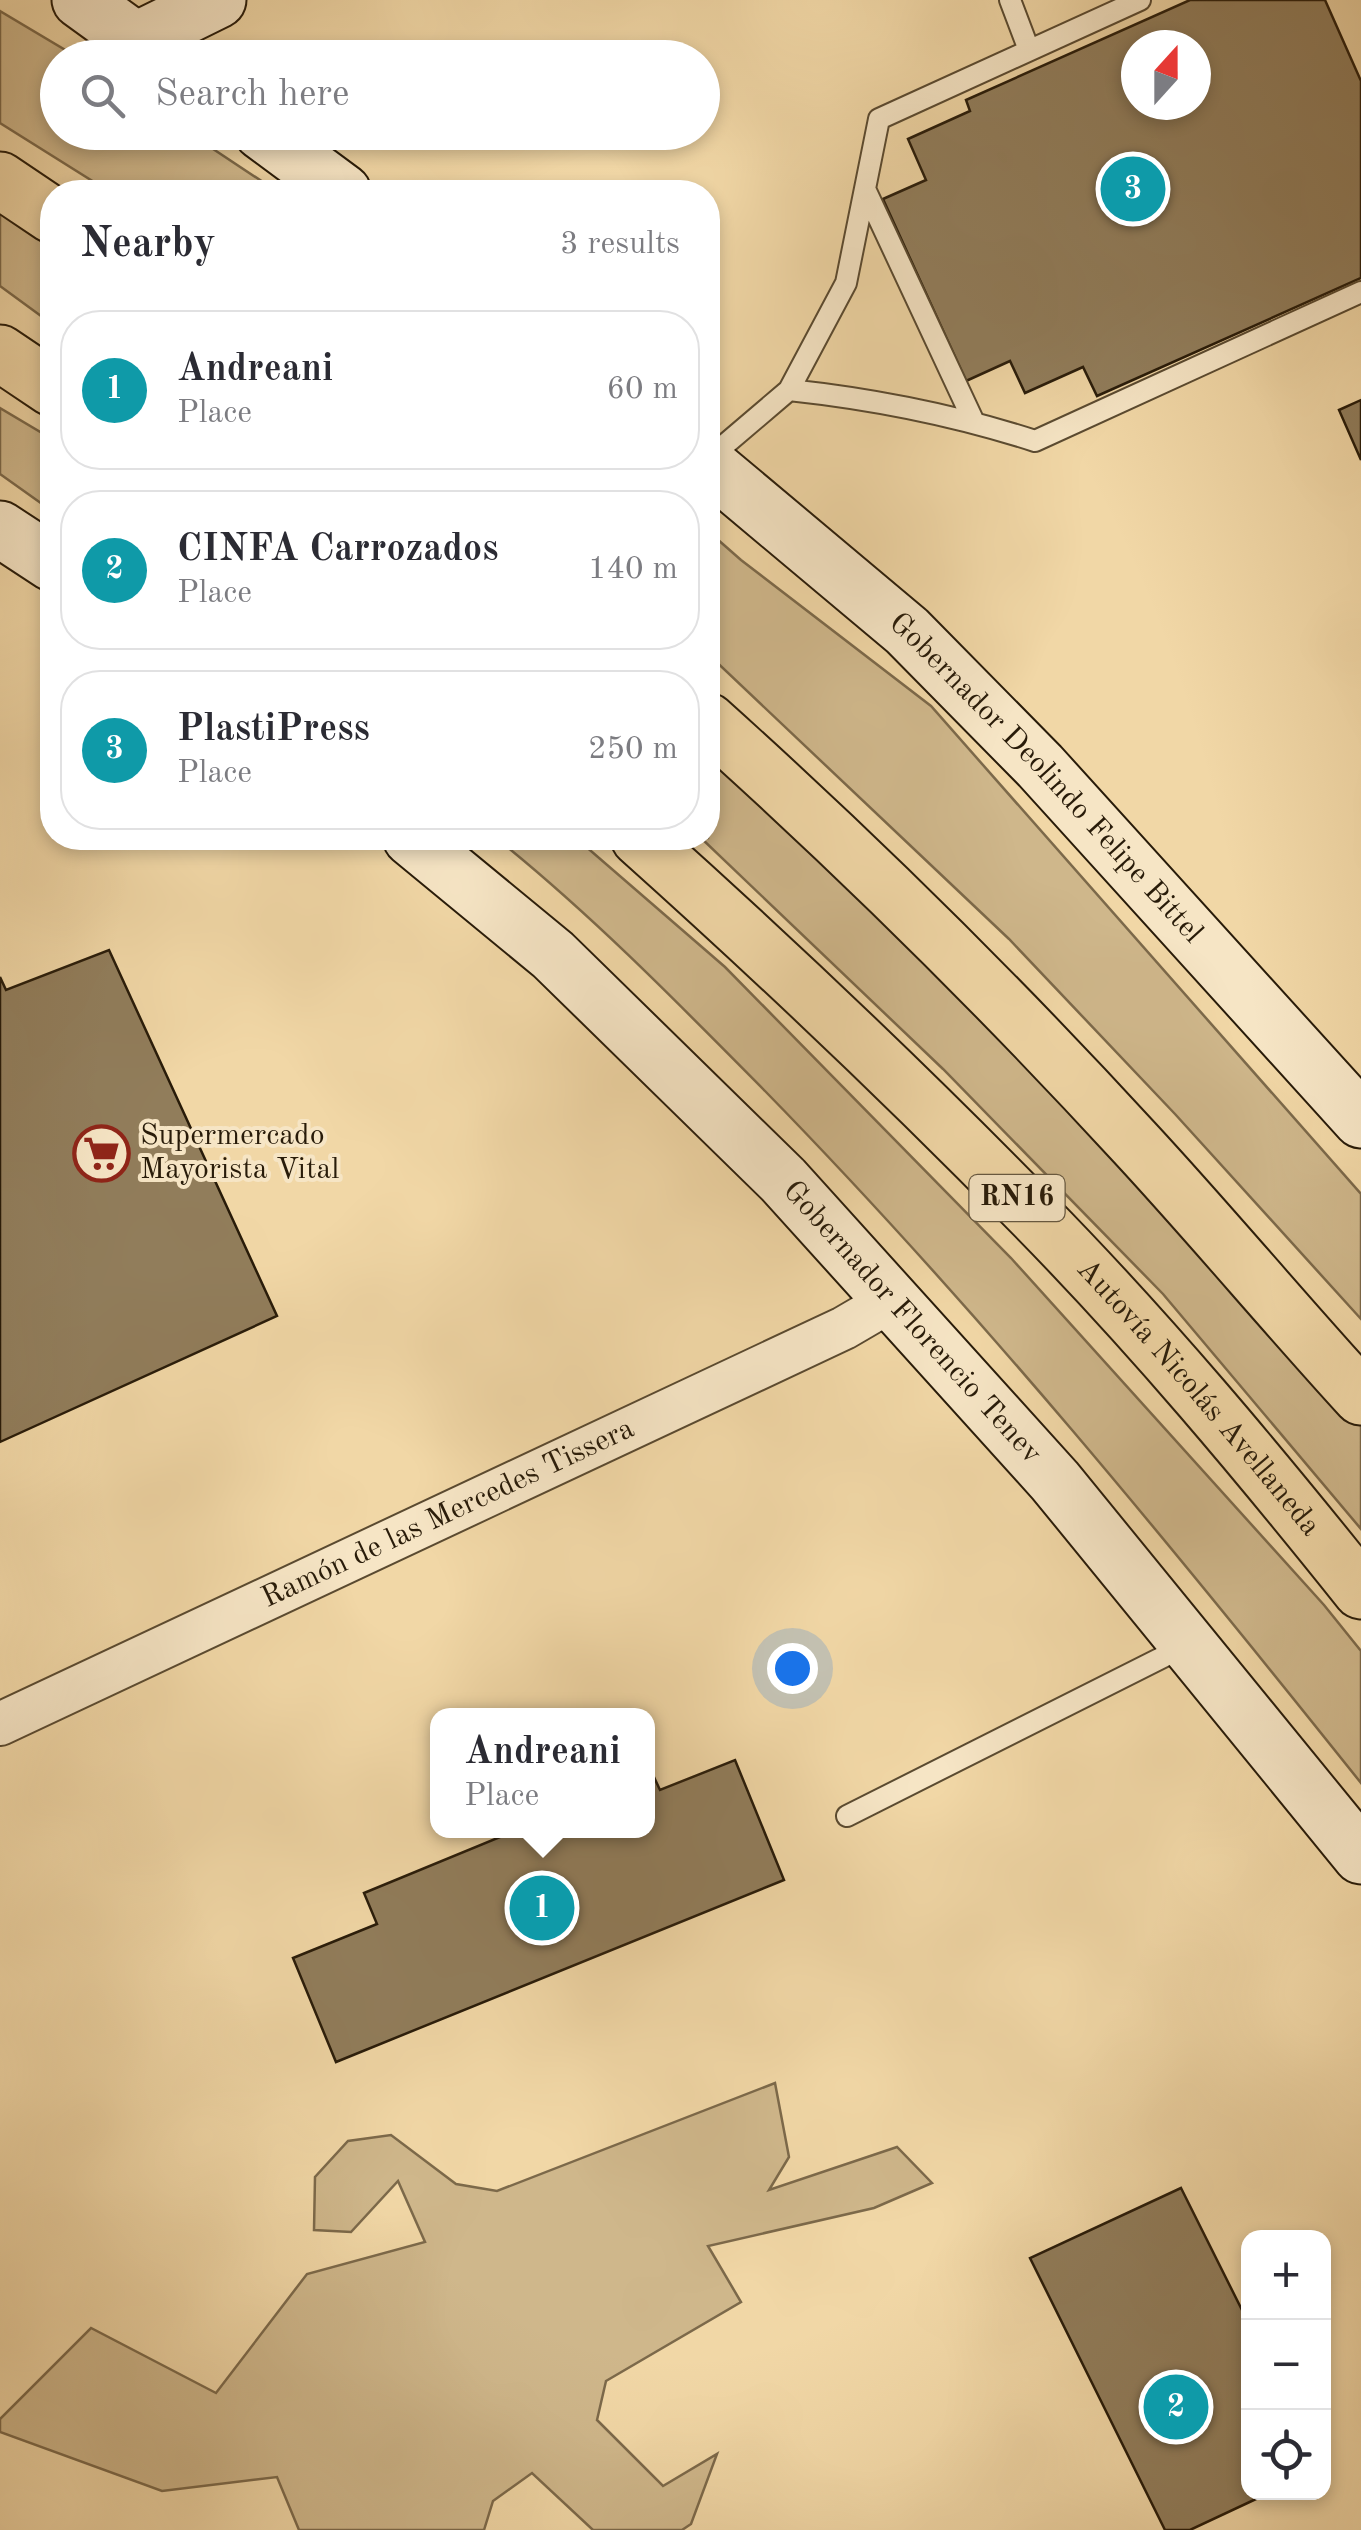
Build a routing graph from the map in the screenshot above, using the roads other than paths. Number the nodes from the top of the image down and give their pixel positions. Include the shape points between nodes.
1 (80, 0) edge
2 (218, 0) edge
3 (1010, 0) edge
4 (1140, 0) edge
5 (136, 40) edge
6 (161, 40) edge
7 (1028, 50) junction
8 (286, 150) edge
9 (0, 180) edge
10 (327, 180) edge
11 (865, 189) junction
12 (40, 207) edge
13 (1361, 292) edge
14 (0, 353) edge
15 (40, 380) edge
16 (789, 390) junction
17 (972, 420) junction
18 (720, 451) edge
19 (720, 472) edge
20 (0, 529) edge
21 (40, 556) edge
22 (720, 732) edge
23 (426, 850) edge
24 (652, 850) edge
25 (1361, 1120) edge
26 (892, 1300) junction
27 (1361, 1397) edge
28 (1361, 1590) edge
29 (1189, 1644) junction
30 (0, 1724) edge
31 (846, 1816) dead end
32 (1361, 1856) edge

1 - 5 street
2 - 6 street
3 - 7 lane
4 - 7 lane
7 - 11 lane via 879,119
8 - 10 street
9 - 12 highway
11 - 16 lane via 846,283
11 - 17 lane
13 - 17 lane via 1036,441
14 - 15 highway
16 - 17 lane
16 - 18 lane
19 - 25 street, Gobernador Deolindo Felipe Bittel via 907,631 1040,766
20 - 21 street
22 - 27 highway via 1074,1078
23 - 26 street, Gobernador Florencio Tenev via 553,954 783,1180
24 - 28 highway, Autovía Nicolás Avellaneda / RN16 via 1035,1216 1229,1429
26 - 29 street, Gobernador Florencio Tenev
26 - 30 street, Ramón de las Mercedes Tissera
29 - 31 lane
29 - 32 street, Gobernador Florencio Tenev

